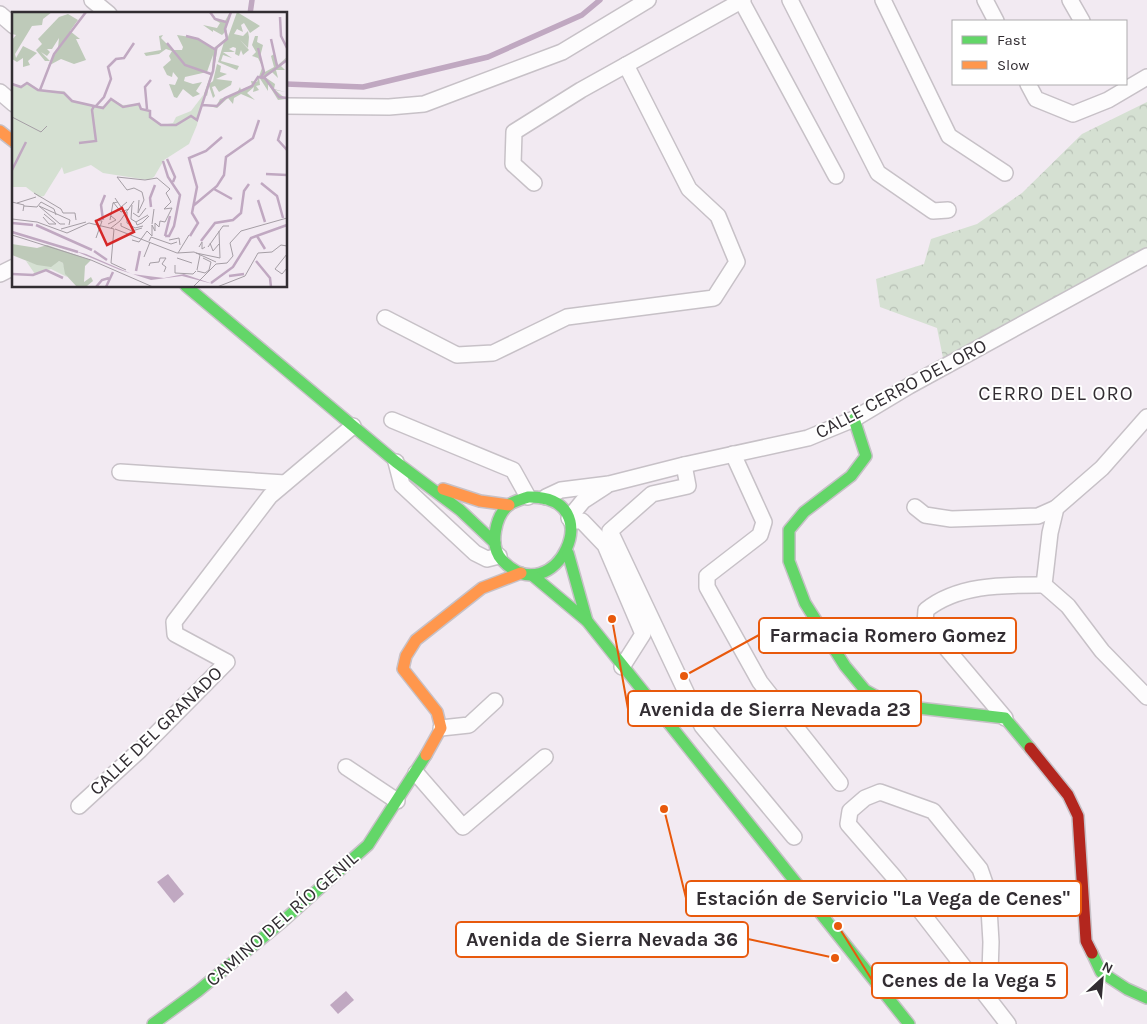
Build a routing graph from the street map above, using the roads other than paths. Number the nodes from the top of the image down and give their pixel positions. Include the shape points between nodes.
1 (92, 0) edge
2 (648, 0) edge
3 (790, 0) edge
4 (883, 0) edge
5 (985, 0) edge
6 (1070, 0) edge
7 (743, 1) edge
8 (107, 12) edge
9 (0, 14) edge
10 (995, 20) edge
11 (1081, 20) edge
12 (12, 24) edge
13 (626, 65) junction
14 (1147, 77) edge
15 (1029, 85) edge
16 (0, 92) edge
17 (12, 102) edge
18 (288, 106) edge
19 (0, 131) edge
20 (12, 140) edge
21 (1005, 173) dead end
22 (836, 176) dead end
23 (534, 183) dead end
24 (948, 210) dead end
25 (1147, 256) edge
26 (12, 268) edge
27 (0, 274) edge
28 (188, 288) edge
29 (385, 318) dead end
30 (1147, 417) edge
31 (854, 419) junction
32 (392, 420) dead end
33 (353, 426) junction
34 (733, 454) junction
35 (396, 462) junction
36 (684, 465) junction
37 (120, 472) dead end
38 (285, 483) junction
39 (610, 484) junction
40 (430, 486) junction
41 (528, 496) junction
42 (546, 497) junction
43 (509, 505) junction
44 (915, 508) dead end
45 (1056, 508) junction
46 (570, 519) junction
47 (499, 553) junction
48 (568, 553) junction
49 (526, 574) junction
50 (1044, 585) junction
51 (482, 588) junction
52 (586, 621) junction
53 (622, 666) junction
54 (1147, 697) edge
55 (495, 701) dead end
56 (1005, 718) junction
57 (442, 728) junction
58 (545, 756) dead end
59 (346, 767) dead end
60 (416, 773) junction
61 (840, 783) dead end
62 (397, 800) junction
63 (79, 806) dead end
64 (794, 837) dead end
65 (981, 989) junction
66 (1147, 998) edge
67 (153, 1024) edge
68 (909, 1024) edge
69 (1008, 1024) edge

1 - 8 street
2 - 18 street via 562,52 424,104
3 - 24 street via 878,173 933,211
4 - 21 street via 949,136
5 - 10 street
6 - 11 street
7 - 13 street
7 - 22 street
9 - 12 street
13 - 23 street via 514,132 513,164
13 - 29 street via 689,189 718,216 737,262 714,298 567,317 494,353 457,355
14 - 15 street via 1108,100 1072,114 1036,99
16 - 17 street
19 - 20 street
25 - 31 street, CALLE CERRO DEL ORO via 908,386
26 - 27 street
28 - 33 street
30 - 45 street via 1102,468
31 - 34 street, CALLE CERRO DEL ORO via 808,438
31 - 56 street via 866,456 851,476 804,512 789,530 789,561 805,604 845,666 865,690 892,704
32 - 41 street via 512,470
33 - 35 street
33 - 38 street, CALLE DEL GRANADO
34 - 36 street, CALLE CERRO DEL ORO
34 - 61 street via 764,522 760,535 707,576 707,587 760,682
35 - 40 street
35 - 47 street via 402,485 475,553 487,559
36 - 39 street, CALLE CERRO DEL ORO
36 - 64 street via 688,486 652,494 610,531 702,726
37 - 38 street
38 - 63 street, CALLE DEL GRANADO via 270,496 174,622 175,634 227,662
39 - 42 street, CALLE CERRO DEL ORO via 575,488
39 - 46 street, CALLE CERRO DEL ORO via 583,502
40 - 43 street via 480,502
40 - 47 street via 466,514
41 - 42 street
41 - 43 street
42 - 46 street via 560,505
43 - 47 street via 498,521
44 - 45 street via 925,514 951,519 1038,516
45 - 50 street
46 - 48 street via 572,539
46 - 53 street via 582,521 605,545 643,634
47 - 49 street
47 - 51 street
48 - 49 street via 552,569
48 - 52 street
49 - 51 street
49 - 52 street
50 - 54 street via 1068,606 1102,651
50 - 56 street via 995,585 940,599 926,610 926,623
51 - 57 street via 416,640 406,656 403,669 437,712
52 - 53 street
53 - 68 street
55 - 57 street via 469,726
56 - 66 street via 1068,795 1078,816 1086,941 1101,972
57 - 60 street, CAMINO DEL RÍO GENIL
58 - 60 street via 463,827
59 - 62 street
60 - 62 street, CAMINO DEL RÍO GENIL
62 - 67 street, CAMINO DEL RÍO GENIL via 368,846 283,921
65 - 65 street via 990,973 991,942 988,892 980,869 933,811 880,792 865,798 850,811 848,824 894,877
65 - 69 street

